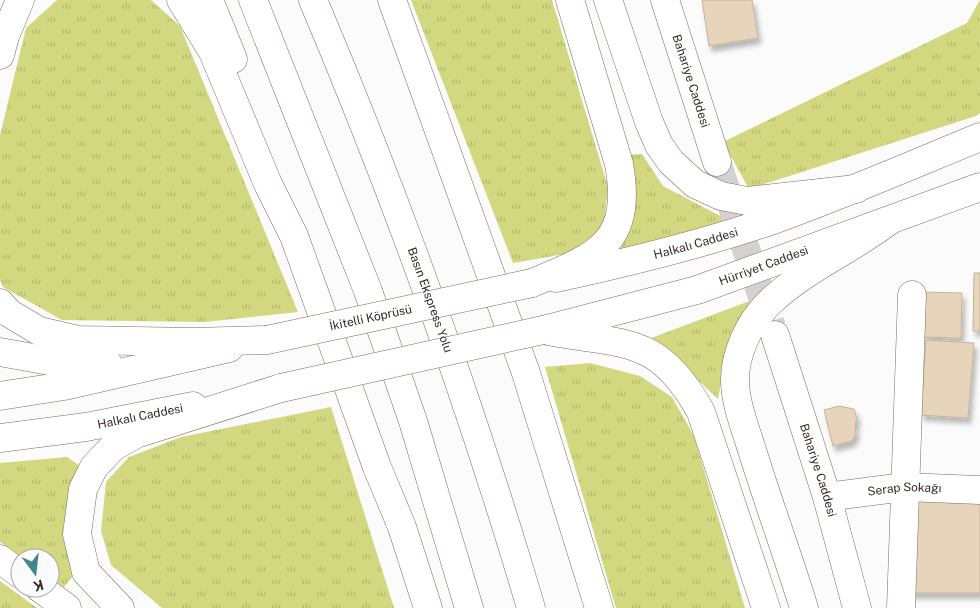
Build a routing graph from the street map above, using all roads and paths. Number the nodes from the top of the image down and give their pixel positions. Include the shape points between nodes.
1 (20, 0) edge
2 (181, 0) edge
3 (209, 0) edge
4 (253, 0) edge
5 (313, 0) edge
6 (392, 0) edge
7 (570, 0) edge
8 (608, 0) edge
9 (665, 0) edge
10 (0, 55) edge
11 (980, 137) edge
12 (717, 162) tunnel mouth
13 (980, 187) edge
14 (856, 189) junction
15 (889, 221) junction
16 (294, 236) junction
17 (532, 283) junction
18 (912, 295) dead end
19 (0, 302) edge
20 (544, 330) junction
21 (775, 335) tunnel mouth
22 (267, 340) junction
23 (0, 352) edge
24 (160, 363) junction
25 (281, 388) junction
26 (0, 396) edge
27 (0, 438) edge
28 (377, 466) junction
29 (904, 487) junction
30 (980, 490) edge
31 (827, 497) junction
32 (54, 598) edge
33 (67, 608) edge
34 (120, 608) edge
35 (414, 608) edge
36 (428, 608) edge
37 (470, 608) edge
38 (531, 608) edge
39 (599, 608) edge
40 (766, 608) edge
41 (804, 608) edge
42 (857, 608) edge
43 (900, 608) edge

1 - 10 main road
2 - 16 main road via 213,52 268,184
3 - 16 main road via 282,182
4 - 37 main road via 368,291
5 - 38 main road, Basın Ekspress Yolu via 430,296 461,383
6 - 39 main road via 526,373
7 - 17 main road via 618,164 623,188 622,212 611,237 600,251 583,262
8 - 14 main road via 659,145 671,162 695,184 721,196 747,202
9 - 12 main road, Bahariye Caddesi
11 - 14 main road
13 - 15 main road, Hürriyet Caddesi
14 - 17 main road, Halkalı Caddesi via 705,242
15 - 20 main road, Hürriyet Caddesi via 697,290
15 - 41 main road via 794,282 766,306 741,344 737,362 735,381 742,416
16 - 28 main road
17 - 22 main road, İkitelli Köprüsü, bridge
18 - 29 main road
19 - 22 main road via 9,313 39,331 78,340
20 - 25 main road, bridge
20 - 40 main road via 629,344 654,354 686,385 701,412
21 - 31 main road, Bahariye Caddesi
22 - 24 main road
23 - 24 main road via 72,365
24 - 26 main road via 64,386
25 - 27 main road, Halkalı Caddesi via 86,427
25 - 34 main road via 136,434 112,447 94,467 83,490 77,534 86,572
28 - 35 main road
28 - 36 main road via 402,527
29 - 30 main road, Serap Sokağı
29 - 31 main road, Serap Sokağı
29 - 43 main road
31 - 42 main road, Bahariye Caddesi
32 - 33 main road

